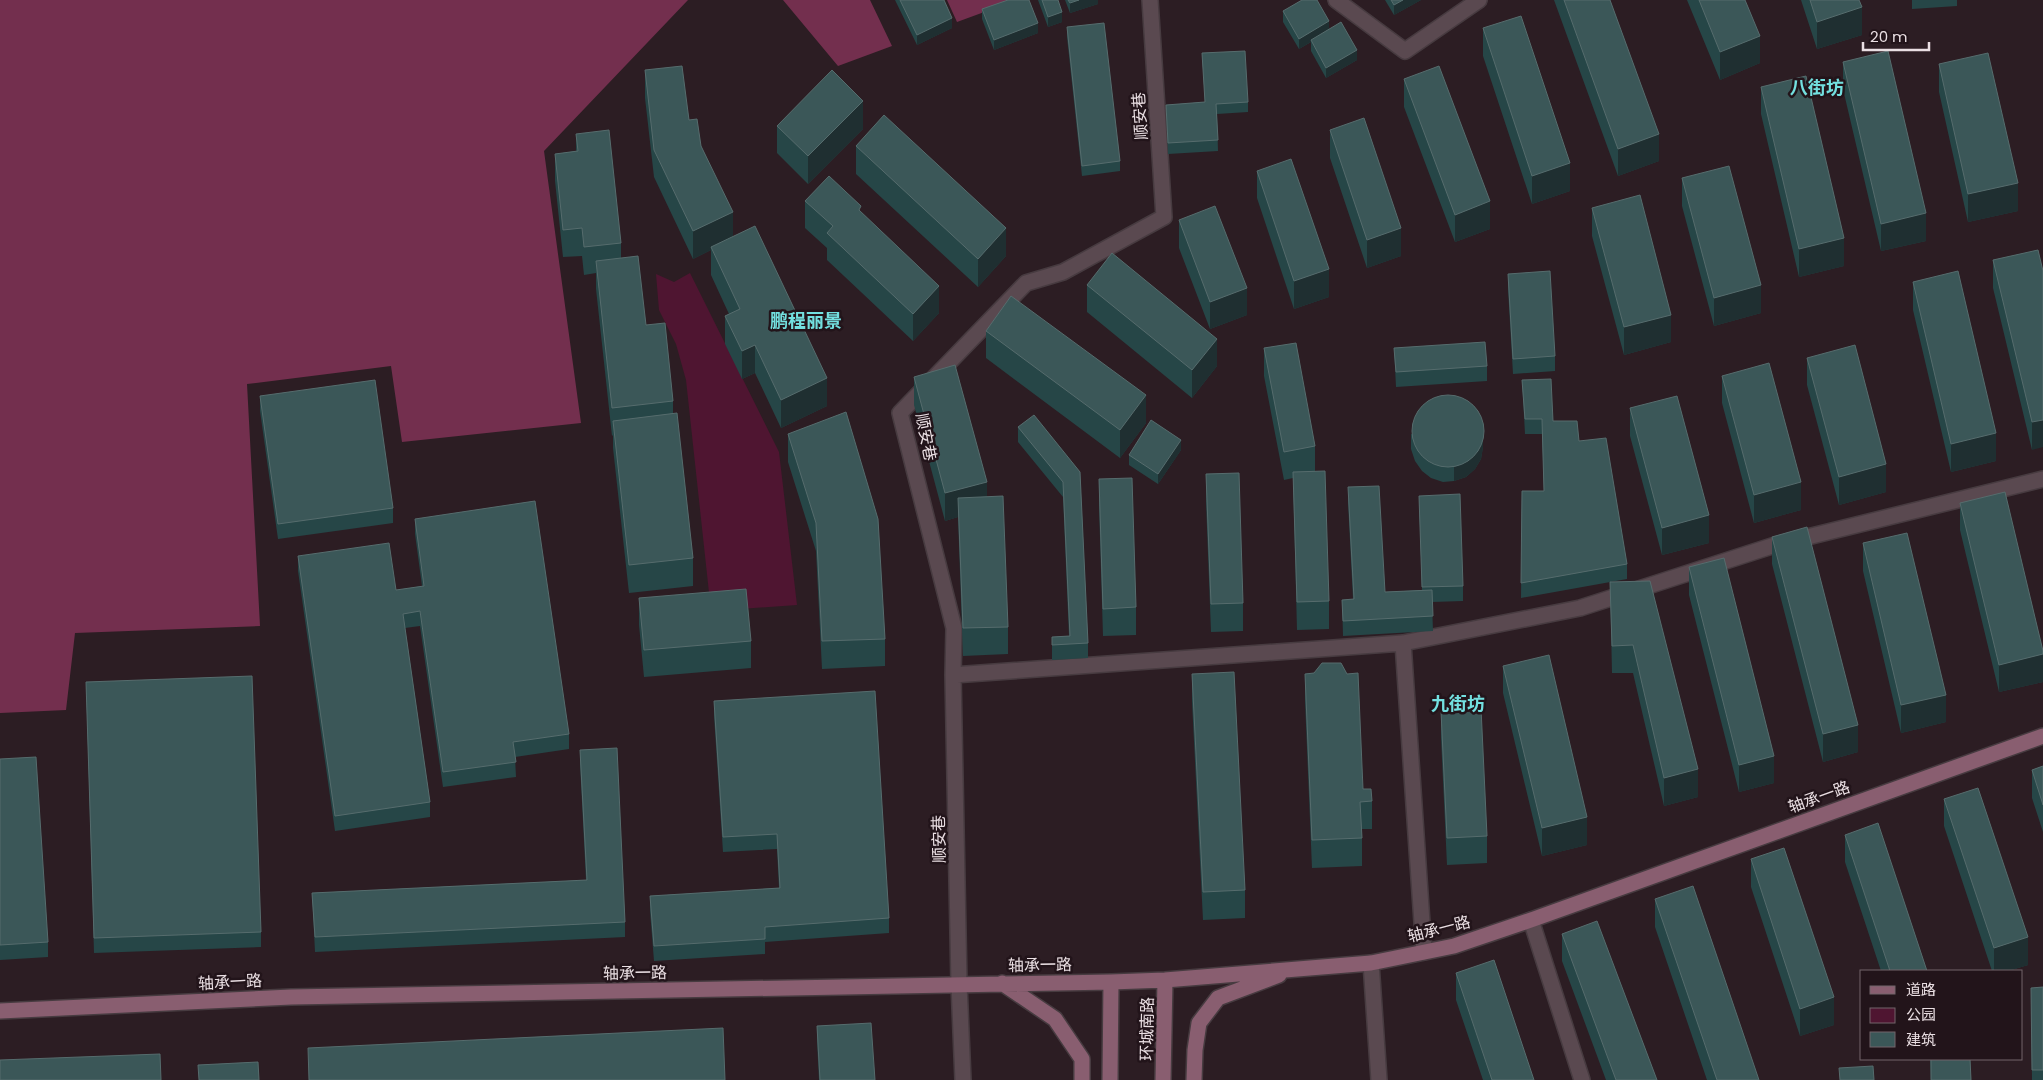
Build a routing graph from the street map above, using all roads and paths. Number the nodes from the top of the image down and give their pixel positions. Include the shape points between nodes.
1 (1150, 0) edge
2 (1336, 0) edge
3 (1479, 0) edge
4 (2043, 480) edge
5 (1403, 643) junction
6 (953, 675) junction
7 (2043, 736) edge
8 (1531, 920) junction
9 (1424, 952) junction
10 (1371, 963) junction
11 (1294, 969) junction
12 (1165, 980) junction
13 (1111, 982) junction
14 (1002, 983) junction
15 (959, 984) junction
16 (0, 1011) edge
17 (963, 1080) edge
18 (1082, 1080) edge
19 (1110, 1080) edge
20 (1163, 1080) edge
21 (1194, 1080) edge
22 (1379, 1080) edge
23 (1582, 1080) edge

1 - 6 street, 顺安巷 via 1164,217 1063,272 1026,283 900,413 954,628
2 - 3 street via 1405,51
4 - 5 street via 1775,545 1580,608
5 - 6 street
5 - 9 street
6 - 15 street, 顺安巷
7 - 8 street, 轴承一路
8 - 9 street, 轴承一路 via 1454,946
8 - 23 street
9 - 10 street, 轴承一路
10 - 11 street, 轴承一路
10 - 22 street
11 - 12 street, 轴承一路
11 - 21 street via 1218,998 1199,1023
12 - 13 street, 轴承一路
12 - 20 street, 环城南路
13 - 14 street, 轴承一路
13 - 19 street
14 - 15 street, 轴承一路
14 - 18 street via 1055,1019 1082,1059
15 - 16 street, 轴承一路 via 291,997
15 - 17 street, 顺安巷

